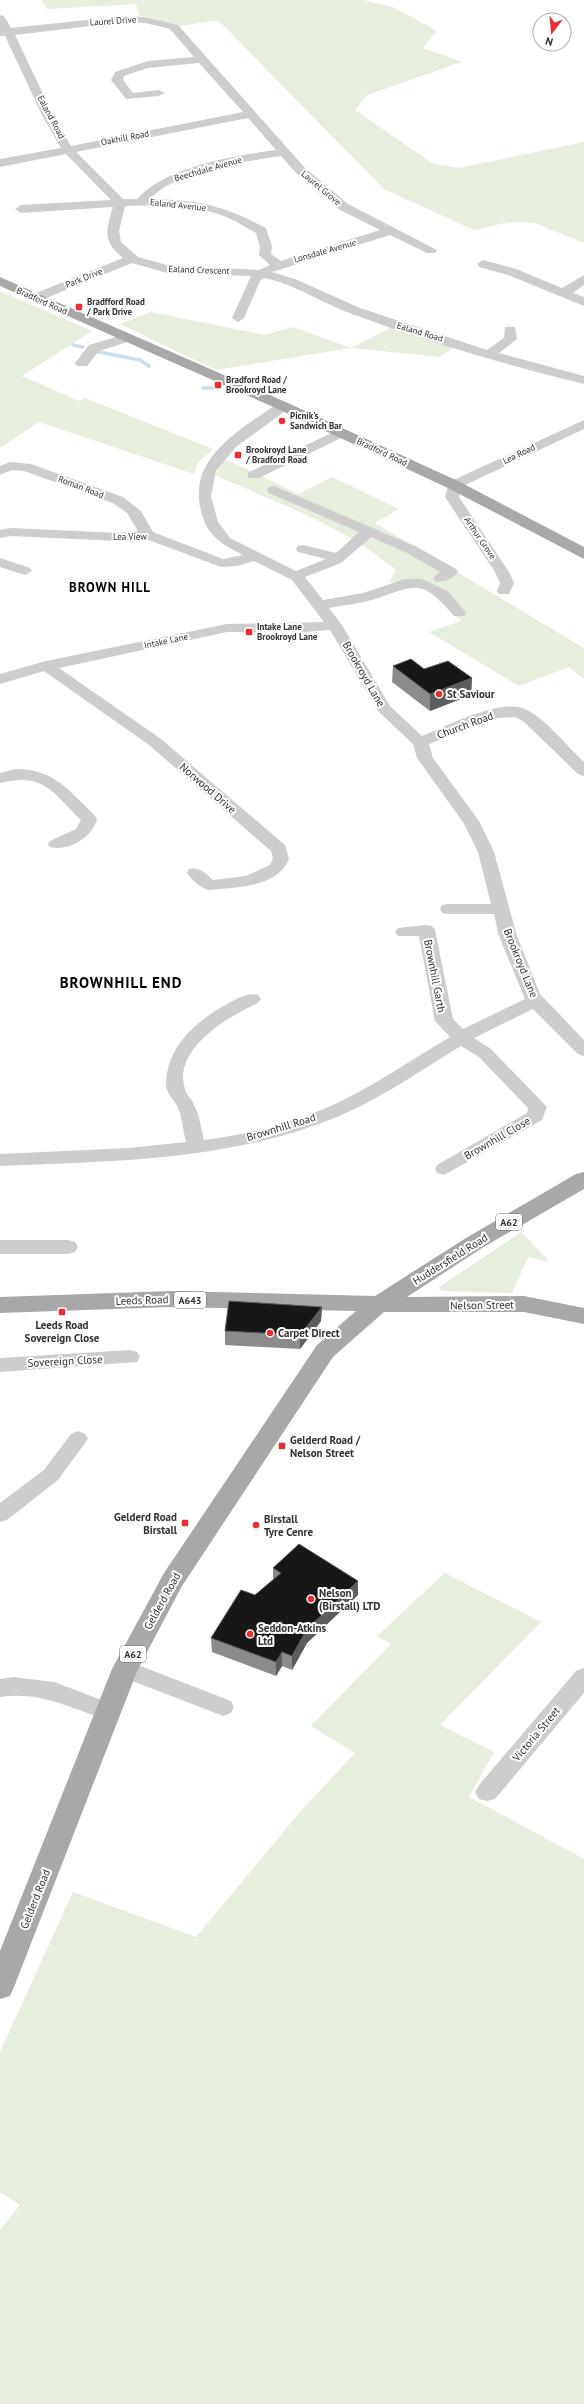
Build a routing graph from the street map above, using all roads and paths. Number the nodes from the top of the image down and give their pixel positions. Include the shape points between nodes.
1 (0, 18) edge
2 (4, 33) edge
3 (202, 59) junction
4 (125, 60) dead end
5 (137, 68) junction
6 (159, 93) dead end
7 (250, 114) junction
8 (68, 149) junction
9 (284, 152) junction
10 (0, 163) edge
11 (140, 202) junction
12 (120, 203) junction
13 (21, 209) dead end
14 (391, 230) junction
15 (431, 250) dead end
16 (133, 258) junction
17 (482, 264) dead end
18 (278, 265) junction
19 (260, 273) junction
20 (584, 279) edge
21 (0, 281) edge
22 (564, 293) junction
23 (35, 298) junction
24 (584, 302) edge
25 (238, 318) dead end
26 (510, 330) dead end
27 (126, 338) junction
28 (490, 354) junction
29 (82, 363) dead end
30 (584, 380) edge
31 (283, 406) junction
32 (584, 424) edge
33 (340, 433) junction
34 (0, 471) edge
35 (254, 475) dead end
36 (454, 485) junction
37 (274, 490) dead end
38 (369, 531) junction
39 (0, 534) edge
40 (146, 535) junction
41 (303, 548) dead end
42 (584, 554) edge
43 (255, 556) junction
44 (339, 558) junction
45 (0, 562) edge
46 (25, 571) dead end
47 (295, 576) junction
48 (440, 578) dead end
49 (504, 591) dead end
50 (320, 605) junction
51 (459, 613) dead end
52 (335, 625) junction
53 (46, 666) junction
54 (0, 679) edge
55 (420, 742) junction
56 (0, 762) edge
57 (584, 771) edge
58 (7, 776) edge
59 (56, 844) dead end
60 (195, 873) dead end
61 (448, 909) dead end
62 (501, 909) junction
63 (404, 932) dead end
64 (252, 999) dead end
65 (535, 1000) junction
66 (461, 1038) junction
67 (584, 1050) edge
68 (196, 1148) junction
69 (0, 1160) edge
70 (444, 1169) dead end
71 (584, 1179) edge
72 (0, 1247) edge
73 (68, 1247) dead end
74 (379, 1304) junction
75 (0, 1305) edge
76 (584, 1316) edge
77 (130, 1357) dead end
78 (0, 1365) edge
79 (78, 1439) dead end
80 (5, 1503) edge
81 (125, 1669) junction
82 (584, 1677) edge
83 (0, 1688) edge
84 (223, 1707) dead end
85 (107, 1711) junction
86 (487, 1792) dead end
87 (0, 1987) edge

1 - 2 street, Ealand Road
2 - 3 street, Laurel Drive via 124,19 145,20 174,27
2 - 8 street, Ealand Road
3 - 5 street
3 - 7 street, Laurel Drive
4 - 5 street
5 - 6 street via 119,74 117,80 130,97
7 - 8 street, Oakhill Road
7 - 9 street, Laurel Grove
8 - 10 street, Oakhill Road
8 - 12 street, Ealand Road
9 - 11 street, Beechdale Avenue via 243,158 168,181 144,195
9 - 14 street, Laurel Grove via 322,191 344,207
11 - 12 street, Ealand Avenue
11 - 18 street, Ealand Avenue via 202,206 230,214 262,231 265,255
12 - 13 street, Ealand Avenue
12 - 16 street, Ealand Crescent via 112,235 117,247
14 - 15 street, Laurel Grove
14 - 18 street, Lonsdale Avenue via 356,243
16 - 19 street, Ealand Crescent via 160,268 184,271 228,270
16 - 23 street, Park Drive
17 - 22 street via 512,272
18 - 19 street, Lonsdale Avenue
19 - 25 street
19 - 28 street, Ealand Road via 278,277 355,311
20 - 22 street
21 - 23 main road, Bradford Road
22 - 24 street
23 - 27 main road, Bradford Road
26 - 28 street via 511,339
27 - 29 street via 100,344 86,353
27 - 31 main road, Bradford Road
28 - 30 street, Ealand Road
31 - 33 main road, Bradford Road
31 - 43 street, Brookroyd Lane via 231,444 208,470 204,496 211,523 225,541
32 - 36 street, Lea Road
33 - 35 street
33 - 36 main road, Bradford Road
34 - 40 street, Roman Road via 10,466 26,467 118,500 126,504 143,523
36 - 42 main road, Bradford Road
36 - 49 street, Arthur Grove via 452,497 502,572 507,583
37 - 38 street
38 - 44 street
38 - 48 street via 412,550 452,572
39 - 40 street, Lea View via 11,532 119,537
40 - 43 street, Lea View via 221,563 237,562
41 - 44 street
43 - 47 street, Brookroyd Lane
44 - 47 street
45 - 46 street
47 - 50 street, Brookroyd Lane
50 - 51 street via 366,597 404,583 422,583 444,595
50 - 52 street, Brookroyd Lane
52 - 53 street, Intake Lane via 304,628 227,628
52 - 55 street, Brookroyd Lane via 384,709
53 - 54 street, Intake Lane
53 - 60 street, Norwood Drive via 155,742 279,849 281,859 277,868 249,881 210,885
55 - 57 street, Church Road via 495,713 518,712 529,718
55 - 62 street, Brookroyd Lane via 425,758 471,821 486,852
56 - 58 street
58 - 59 street via 29,773 42,776 89,820 83,833
61 - 62 street
62 - 65 street, Brookroyd Lane via 508,936
63 - 66 street, Brownhill Garth via 424,925 444,1020
64 - 68 street via 231,1008 200,1030 184,1050 176,1068 176,1089 185,1105
65 - 66 street, Brownhill Road
65 - 67 street, Brookroyd Lane
66 - 68 street, Brownhill Road via 339,1109 293,1126 216,1146
66 - 70 street, Brownhill Close via 485,1052 538,1107 535,1116
68 - 69 street, Brownhill Road via 127,1156
71 - 74 main road, Huddersfield Road / A62 via 474,1243
72 - 73 street
74 - 75 main road, Leeds Road / A643 via 171,1299
74 - 76 main road, Nelson Street / A643 via 524,1304
74 - 81 main road, Gelderd Road / A62 via 325,1351 173,1580
77 - 78 street, Sovereign Close
79 - 80 street via 51,1475
81 - 84 street
81 - 85 main road, Gelderd Road / A62
82 - 86 street, Victoria Street
83 - 85 street via 15,1684 54,1691
85 - 87 main road, Gelderd Road / A62

